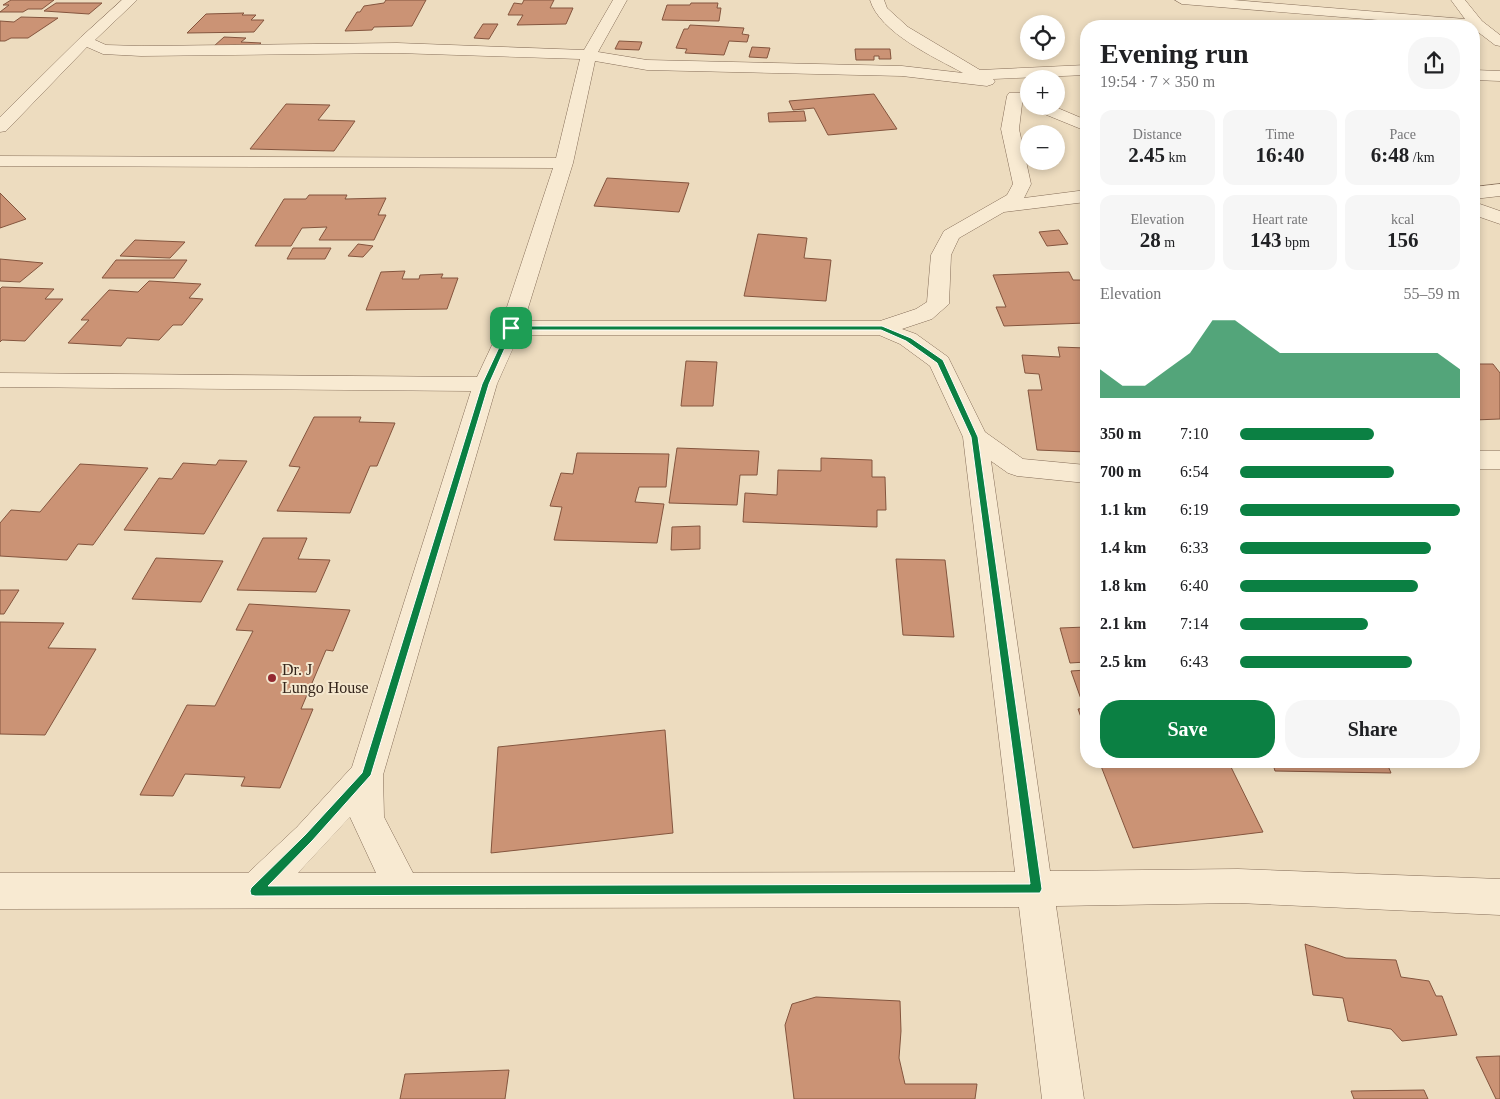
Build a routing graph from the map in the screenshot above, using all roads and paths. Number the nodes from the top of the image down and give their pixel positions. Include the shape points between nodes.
1 (130, 0) edge
2 (620, 0) edge
3 (878, 0) edge
4 (1182, 0) edge
5 (1458, 0) edge
6 (1427, 20) edge
7 (1473, 20) edge
8 (1480, 27) edge
9 (85, 41) junction
10 (1500, 42) edge
11 (589, 55) junction
12 (1080, 70) edge
13 (1480, 74) edge
14 (1500, 76) edge
15 (982, 78) junction
16 (1020, 98) edge
17 (1020, 104) edge
18 (1060, 115) edge
19 (1080, 124) edge
20 (0, 127) edge
21 (0, 160) edge
22 (564, 163) junction
23 (1500, 190) edge
24 (1480, 192) edge
25 (1080, 197) edge
26 (999, 207) junction
27 (1480, 210) edge
28 (1500, 218) edge
29 (511, 328) junction
30 (882, 328) junction
31 (0, 380) edge
32 (485, 384) junction
33 (974, 437) junction
34 (1480, 460) edge
35 (1500, 460) edge
36 (1080, 473) edge
37 (366, 775) junction
38 (1036, 889) junction
39 (403, 890) junction
40 (0, 891) edge
41 (255, 891) junction
42 (1500, 897) edge
43 (1063, 1099) edge

1 - 9 street
2 - 11 street
3 - 15 street via 882,14 904,32
4 - 6 street
5 - 7 street
8 - 10 street
9 - 11 street via 103,49 141,52 397,48
9 - 20 street
11 - 15 street via 647,64 902,71
11 - 22 street
12 - 15 street
13 - 14 street
15 - 16 street
17 - 26 street via 1010,128 1022,184 1015,198
18 - 19 street
21 - 22 street
22 - 29 street
23 - 24 street
25 - 26 street
26 - 30 street via 951,235 941,255 938,304 924,314
27 - 28 street
29 - 30 street
29 - 32 street
30 - 33 street via 908,340 940,362
31 - 32 street
32 - 37 street
33 - 36 street via 1017,466
33 - 38 street
34 - 35 street
37 - 39 street via 367,819
37 - 41 street
38 - 39 street
38 - 42 street via 1238,886
38 - 43 street
39 - 41 street
40 - 41 street

